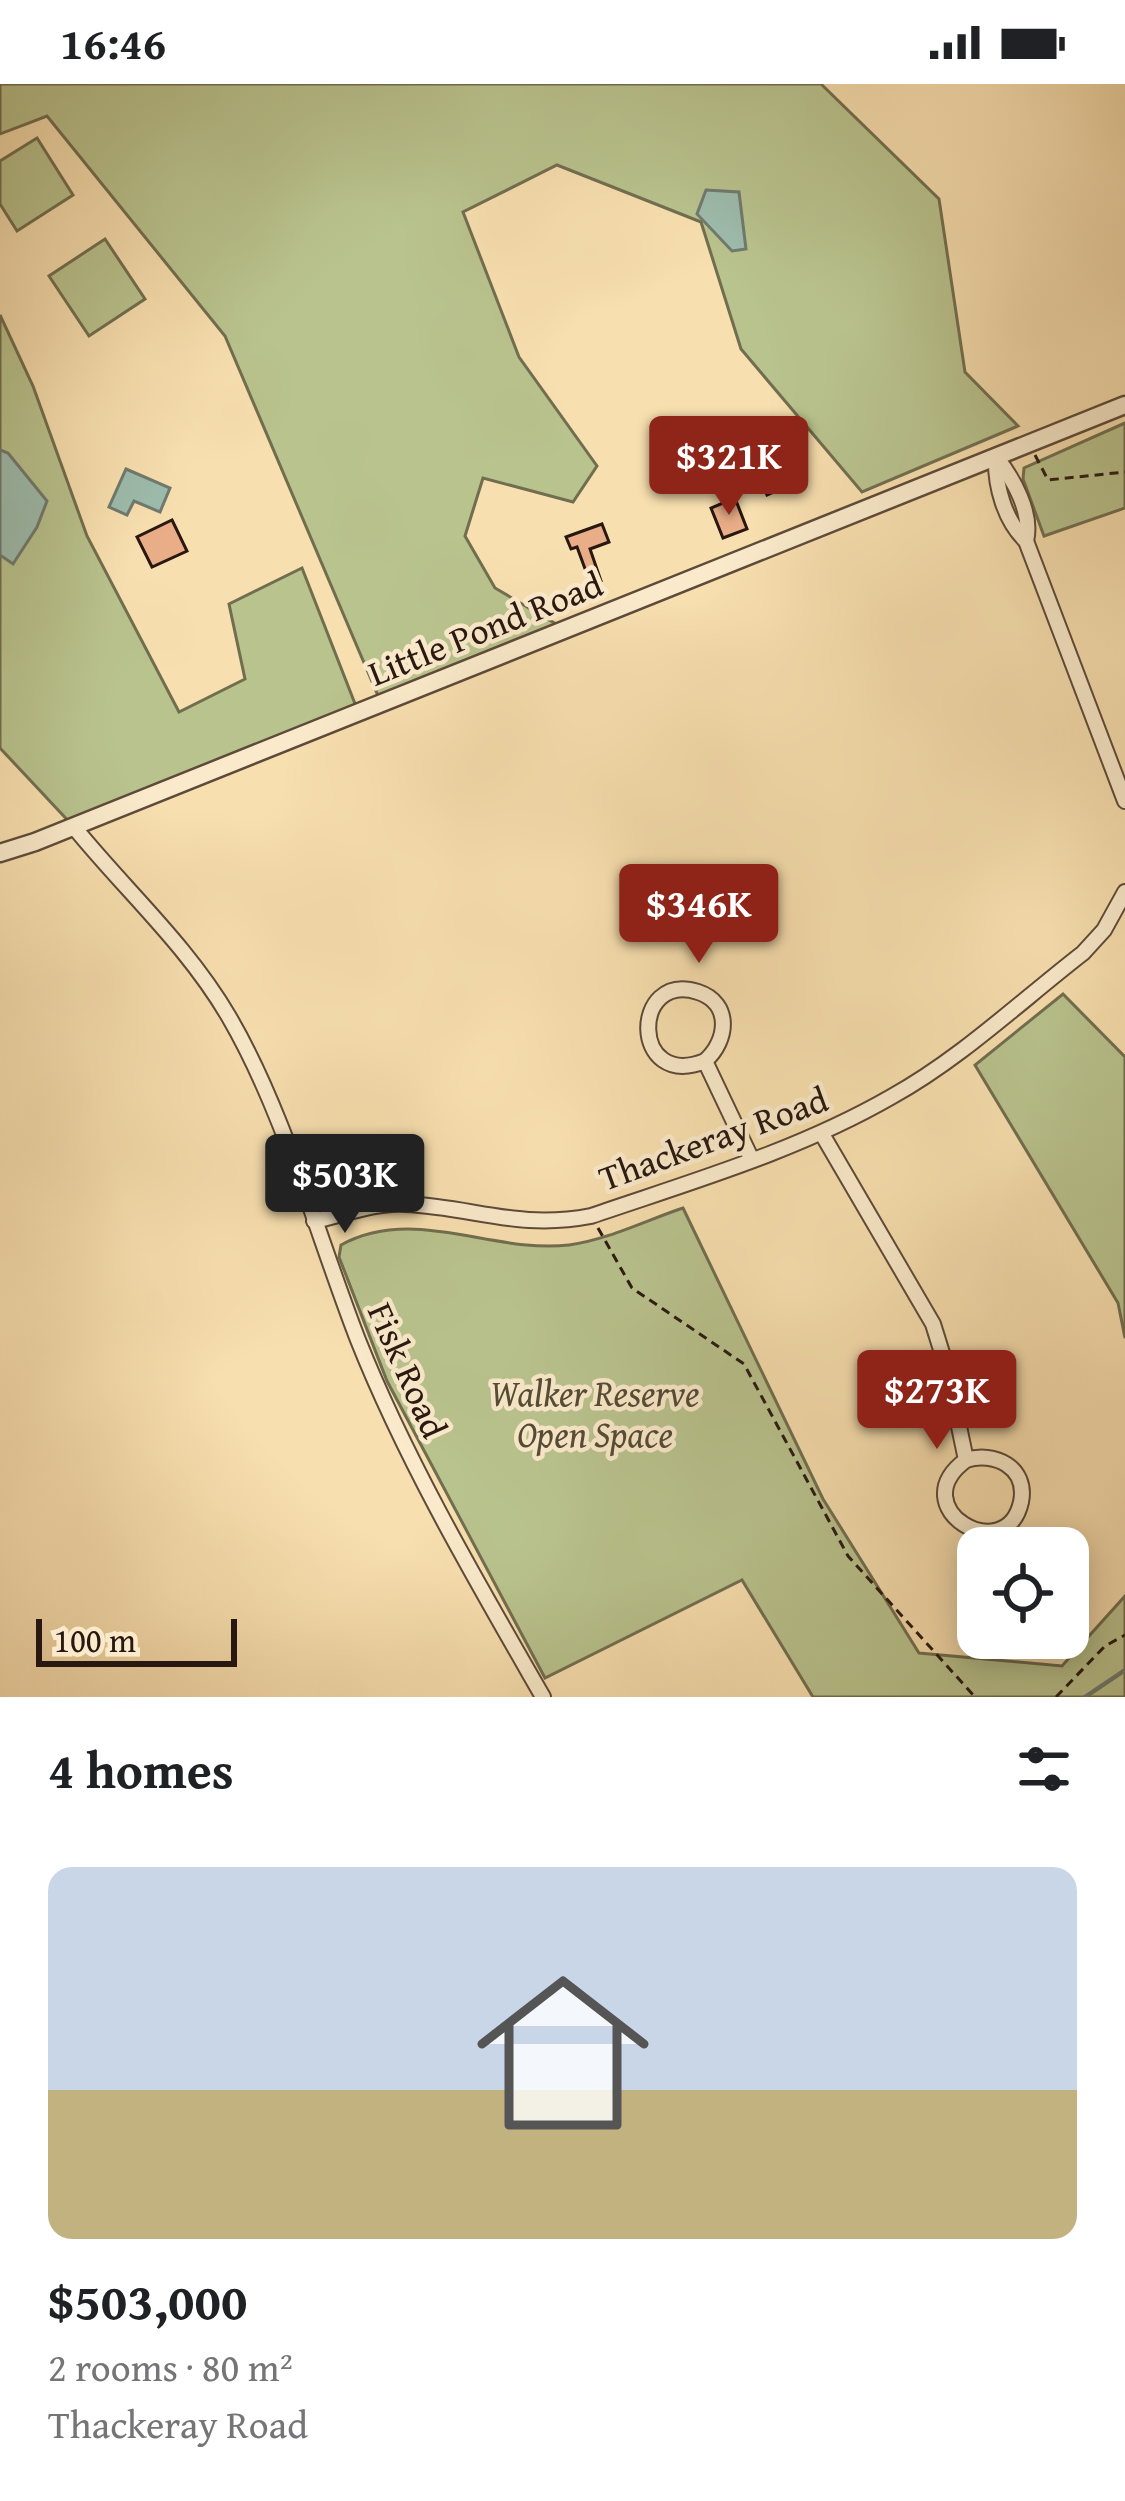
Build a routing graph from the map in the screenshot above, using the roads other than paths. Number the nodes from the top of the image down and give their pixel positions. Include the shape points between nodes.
1 (1125, 405) edge
2 (996, 457) junction
3 (1125, 801) edge
4 (74, 826) junction
5 (0, 853) edge
6 (1125, 892) edge
7 (705, 1060) junction
8 (822, 1134) junction
9 (752, 1160) junction
10 (314, 1221) junction
11 (966, 1460) junction
12 (543, 1697) edge

1 - 2 street, Little Pond Road
2 - 3 street via 1012,476 1030,527 1026,541
2 - 4 street, Little Pond Road
4 - 5 street, Little Pond Road
4 - 10 street, Fisk Road via 180,944 232,1022
6 - 8 street, Thackeray Road via 1083,953 896,1095
7 - 7 street via 722,1041 716,1004 695,990 670,992 647,1021 651,1046 681,1066
7 - 9 street
8 - 9 street, Thackeray Road
8 - 11 street via 933,1324
9 - 10 street, Thackeray Road via 591,1216 544,1223 403,1204
10 - 12 street, Fisk Road via 398,1430
11 - 11 street via 946,1489 950,1513 980,1532 1003,1527 1020,1508 1020,1481 992,1456

